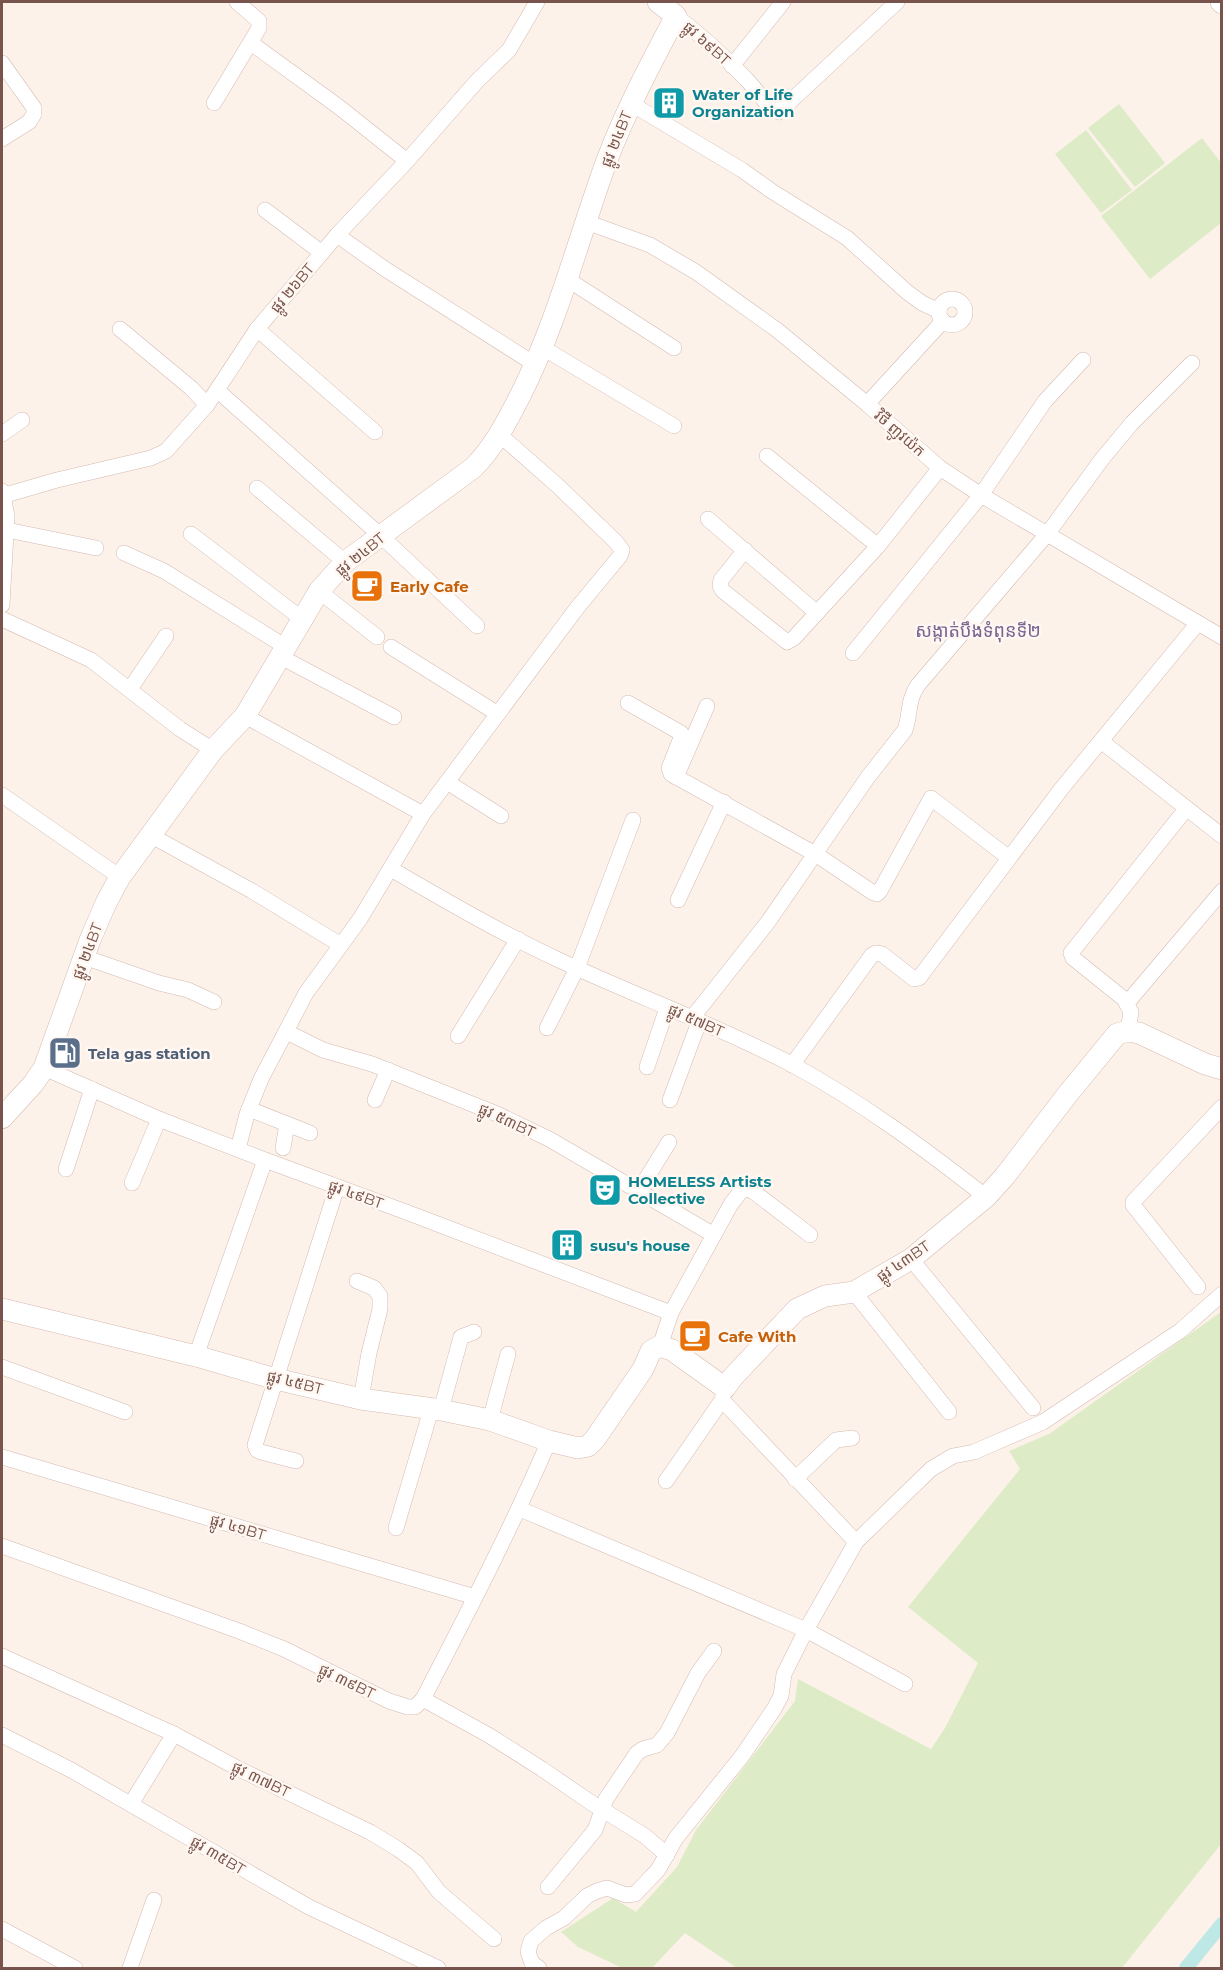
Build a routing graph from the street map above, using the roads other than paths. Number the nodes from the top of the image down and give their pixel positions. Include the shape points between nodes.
1 (237, 2) edge
2 (537, 2) edge
3 (658, 2) edge
4 (783, 2) edge
5 (897, 2) edge
6 (676, 15) junction
7 (251, 43) junction
8 (2, 63) edge
9 (732, 66) junction
10 (214, 103) dead end
11 (630, 103) junction
12 (2, 139) edge
13 (407, 161) junction
14 (265, 210) dead end
15 (586, 222) junction
16 (337, 235) junction
17 (322, 253) junction
18 (567, 279) junction
19 (120, 329) dead end
20 (257, 329) junction
21 (674, 348) dead end
22 (540, 356) junction
23 (1083, 360) dead end
24 (1191, 363) dead end
25 (217, 390) junction
26 (867, 404) junction
27 (207, 405) junction
28 (22, 420) dead end
29 (674, 426) dead end
30 (375, 432) dead end
31 (2, 434) edge
32 (500, 435) junction
33 (767, 456) dead end
34 (940, 468) junction
35 (257, 488) dead end
36 (2, 494) edge
37 (981, 495) junction
38 (708, 519) dead end
39 (7, 530) junction
40 (1048, 533) junction
41 (191, 534) dead end
42 (381, 536) junction
43 (878, 546) junction
44 (96, 548) dead end
45 (745, 550) junction
46 (123, 553) dead end
47 (345, 562) junction
48 (319, 591) junction
49 (2, 605) edge
50 (817, 613) junction
51 (2, 619) edge
52 (302, 619) junction
53 (1198, 623) junction
54 (477, 626) dead end
55 (166, 636) dead end
56 (1221, 637) edge
57 (377, 638) dead end
58 (391, 647) dead end
59 (283, 652) junction
60 (853, 653) dead end
61 (130, 689) junction
62 (628, 704) dead end
63 (707, 706) dead end
64 (498, 714) junction
65 (245, 716) junction
66 (394, 717) dead end
67 (1101, 741) junction
68 (213, 750) junction
69 (676, 777) junction
70 (447, 782) junction
71 (2, 795) edge
72 (724, 802) junction
73 (1186, 809) junction
74 (423, 814) junction
75 (501, 816) dead end
76 (633, 820) dead end
77 (1219, 828) edge
78 (150, 835) junction
79 (817, 855) junction
80 (1009, 858) junction
81 (391, 868) junction
82 (120, 877) junction
83 (1221, 891) edge
84 (678, 900) dead end
85 (518, 939) junction
86 (341, 945) junction
87 (84, 957) junction
88 (577, 968) junction
89 (214, 1002) dead end
90 (1127, 1003) junction
91 (667, 1008) junction
92 (696, 1020) junction
93 (547, 1028) dead end
94 (1128, 1030) junction
95 (287, 1032) junction
96 (458, 1036) dead end
97 (792, 1065) junction
98 (647, 1067) dead end
99 (44, 1068) junction
100 (1221, 1069) edge
101 (388, 1070) junction
102 (92, 1089) junction
103 (375, 1100) dead end
104 (670, 1100) dead end
105 (1221, 1107) edge
106 (249, 1109) junction
107 (2, 1118) edge
108 (159, 1119) junction
109 (287, 1124) junction
110 (310, 1133) dead end
111 (669, 1142) dead end
112 (283, 1148) dead end
113 (238, 1149) junction
114 (265, 1160) junction
115 (66, 1169) dead end
116 (132, 1183) dead end
117 (337, 1186) junction
118 (638, 1192) junction
119 (986, 1197) junction
120 (714, 1235) junction
121 (810, 1235) dead end
122 (911, 1259) junction
123 (357, 1281) dead end
124 (1198, 1287) dead end
125 (854, 1292) junction
126 (1221, 1294) edge
127 (2, 1309) edge
128 (671, 1313) junction
129 (474, 1332) dead end
130 (660, 1346) junction
131 (508, 1354) dead end
132 (196, 1356) junction
133 (2, 1367) edge
134 (276, 1379) junction
135 (724, 1394) junction
136 (361, 1399) junction
137 (1033, 1408) dead end
138 (436, 1410) junction
139 (125, 1412) dead end
140 (950, 1412) dead end
141 (490, 1420) junction
142 (852, 1438) dead end
143 (549, 1441) junction
144 (2, 1457) edge
145 (296, 1461) dead end
146 (795, 1479) junction
147 (666, 1481) dead end
148 (520, 1509) junction
149 (396, 1528) dead end
150 (856, 1542) junction
151 (2, 1546) edge
152 (475, 1597) junction
153 (806, 1630) junction
154 (714, 1652) dead end
155 (2, 1656) edge
156 (905, 1684) dead end
157 (423, 1699) junction
158 (174, 1734) junction
159 (2, 1735) edge
160 (131, 1804) junction
161 (600, 1809) junction
162 (667, 1854) junction
163 (548, 1887) dead end
164 (154, 1900) dead end
165 (2, 1929) edge
166 (494, 1939) dead end
167 (75, 1968) edge
168 (130, 1968) edge
169 (438, 1968) edge
170 (539, 1968) edge

1 - 7 street via 259,21 260,28
2 - 13 street, ផ្លូវ ២៦BT via 508,50
3 - 6 street, ផ្លូវ ៦៩BT
4 - 9 street
5 - 9 street, ផ្លូវ ៦៩BT via 779,112
6 - 9 street, ផ្លូវ ៦៩BT
6 - 11 street, ផ្លូវ ២៤BT
7 - 10 street
7 - 13 street
8 - 12 street via 34,108 34,114 29,122
11 - 15 street, ផ្លូវ ២៤BT
11 - 26 street via 847,237 907,292 941,316
13 - 16 street, ផ្លូវ ២៦BT
14 - 17 street
15 - 18 street, ផ្លូវ ២៤BT
15 - 26 street, វិថី ញូវយ៉ក via 650,245 696,272 777,330
16 - 17 street, ផ្លូវ ២៦BT
16 - 22 street via 385,269
17 - 20 street, ផ្លូវ ២៦BT
18 - 21 street
18 - 22 street, ផ្លូវ ២៤BT
19 - 27 street
20 - 25 street, ផ្លូវ ២៦BT
20 - 30 street
22 - 29 street
22 - 32 street, ផ្លូវ ២៤BT
23 - 37 street via 1045,400
24 - 40 street via 1132,423
25 - 27 street, ផ្លូវ ២៦BT
25 - 42 street
26 - 34 street, វិថី ញូវយ៉ក
27 - 36 street, ផ្លូវ ២៦BT via 166,451 151,458
28 - 31 street
32 - 42 street, ផ្លូវ ២៤BT via 473,468
32 - 64 street via 621,550
33 - 43 street
34 - 37 street, វិថី ញូវយ៉ក
34 - 43 street
35 - 47 street
36 - 39 street
37 - 40 street, វិថី ញូវយ៉ក
37 - 60 street
38 - 45 street
39 - 44 street
39 - 49 street
40 - 53 street, វិថី ញូវយ៉ក
40 - 79 street via 913,692 904,730
41 - 52 street
42 - 47 street, ផ្លូវ ២៤BT
42 - 54 street
43 - 50 street
45 - 50 street
45 - 50 street via 722,580 723,591 787,642
46 - 59 street via 164,571
47 - 48 street, ផ្លូវ ២៤BT
48 - 52 street, ផ្លូវ ២៤BT
48 - 57 street
51 - 61 street via 91,660
52 - 59 street, ផ្លូវ ២៤BT
53 - 56 street, វិថី ញូវយ៉ក
53 - 67 street
55 - 61 street
58 - 64 street
59 - 65 street, ផ្លូវ ២៤BT
59 - 66 street
61 - 68 street
62 - 69 street via 681,733 669,768
63 - 69 street
64 - 70 street
65 - 68 street, ផ្លូវ ២៤BT
65 - 74 street
67 - 73 street
67 - 80 street
68 - 78 street, ផ្លូវ ២៤BT
69 - 72 street
70 - 74 street
70 - 75 street
71 - 82 street
72 - 79 street
72 - 84 street
73 - 77 street
73 - 90 street via 1071,953
74 - 81 street
76 - 88 street
78 - 82 street, ផ្លូវ ២៤BT
78 - 86 street
79 - 80 street via 877,894 931,798
79 - 92 street
80 - 97 street via 919,978 914,979 882,954 872,955
81 - 85 street, ផ្លូវ ៥៧BT
81 - 86 street
82 - 87 street, ផ្លូវ ២៤BT
83 - 90 street
85 - 88 street, ផ្លូវ ៥៧BT
85 - 96 street
86 - 95 street via 306,993
87 - 89 street via 189,990
87 - 99 street, ផ្លូវ ២៤BT
88 - 91 street, ផ្លូវ ៥៧BT
88 - 93 street
90 - 94 street via 1131,1012
91 - 92 street, ផ្លូវ ៥៧BT
91 - 98 street
92 - 97 street, ផ្លូវ ៥៧BT
92 - 104 street
94 - 100 street
94 - 119 street, ផ្លូវ ៤៣BT via 1112,1039
95 - 101 street, ផ្លូវ ៥៣BT via 323,1050
95 - 106 street
97 - 119 street, ផ្លូវ ៥៧BT via 838,1091
99 - 102 street, ផ្លូវ ៤៩BT
99 - 107 street, ផ្លូវ ២៤BT
101 - 103 street
101 - 118 street, ផ្លូវ ៥៣BT via 549,1139
102 - 108 street, ផ្លូវ ៤៩BT
102 - 115 street
105 - 124 street via 1132,1205
106 - 109 street
106 - 113 street
108 - 113 street, ផ្លូវ ៤៩BT
108 - 116 street
109 - 110 street
109 - 112 street
111 - 118 street
113 - 114 street, ផ្លូវ ៤៩BT
114 - 117 street, ផ្លូវ ៤៩BT
114 - 132 street
117 - 128 street, ផ្លូវ ៤៩BT
117 - 134 street
118 - 120 street, ផ្លូវ ៥៣BT
119 - 122 street, ផ្លូវ ៤៣BT
120 - 121 street via 731,1204 746,1188
120 - 128 street
122 - 125 street, ផ្លូវ ៤៣BT
122 - 137 street
123 - 136 street via 374,1288 380,1296
125 - 135 street, ផ្លូវ ៤៣BT via 825,1296 797,1309 732,1378
125 - 140 street
126 - 150 street via 1180,1330 1043,1422 974,1452 953,1456 932,1469
127 - 132 street, ផ្លូវ ៤៥BT
128 - 130 street
129 - 138 street via 461,1337
130 - 135 street via 672,1350
130 - 143 street, ផ្លូវ ៤៥BT via 651,1351 643,1369 588,1446 578,1448
131 - 141 street
132 - 134 street, ផ្លូវ ៤៥BT
133 - 139 street
134 - 136 street, ផ្លូវ ៤៥BT
134 - 145 street via 256,1448
135 - 146 street
135 - 147 street
136 - 138 street, ផ្លូវ ៤៥BT
138 - 141 street, ផ្លូវ ៤៥BT
138 - 149 street
141 - 143 street, ផ្លូវ ៤៥BT
142 - 146 street via 836,1440
143 - 148 street
144 - 152 street, ផ្លូវ ៤១BT
146 - 150 street
148 - 152 street
148 - 153 street
150 - 153 street
151 - 157 street, ផ្លូវ ៣៩BT via 284,1649 389,1701 416,1707
152 - 157 street
153 - 156 street
153 - 162 street via 784,1674 781,1696 774,1709
154 - 161 street via 698,1673 667,1733 657,1745 637,1753
155 - 158 street, ផ្លូវ ៣៧BT
157 - 161 street via 498,1742
158 - 160 street
158 - 166 street, ផ្លូវ ៣៧BT via 398,1849 417,1863 455,1907
159 - 160 street, ផ្លូវ ៣៥BT
160 - 169 street, ផ្លូវ ៣៥BT via 309,1907
161 - 162 street
161 - 163 street via 595,1830
162 - 170 street via 635,1894 607,1888 597,1891 531,1941 528,1952
164 - 168 street
165 - 167 street

